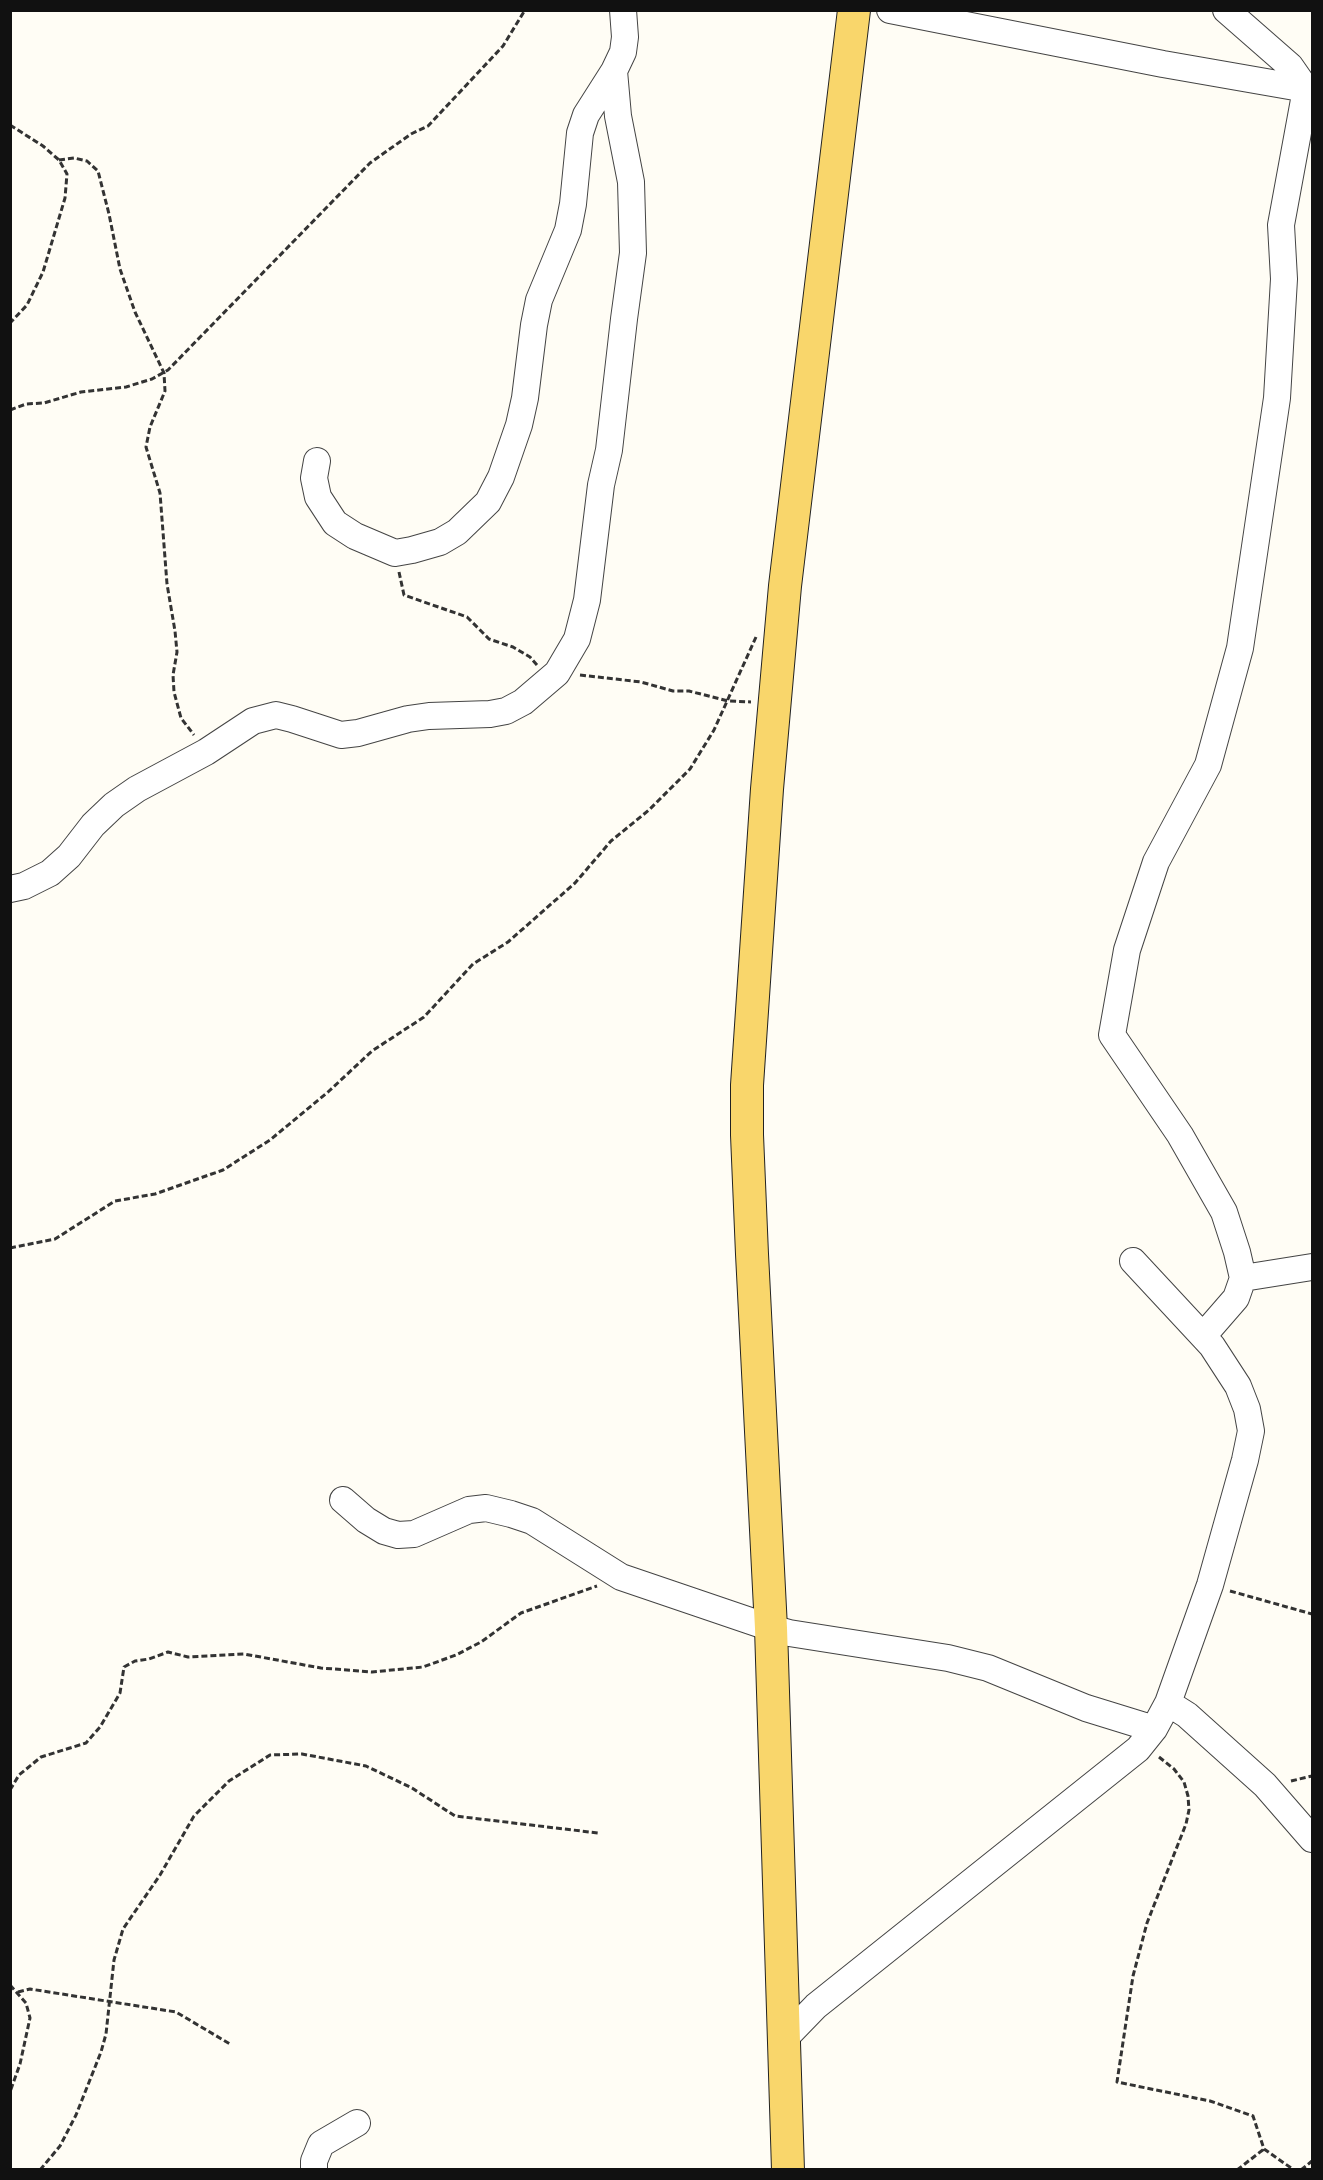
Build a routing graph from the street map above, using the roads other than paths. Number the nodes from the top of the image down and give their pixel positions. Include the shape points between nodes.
1 (623, 10) edge
2 (854, 10) edge
3 (890, 10) edge
4 (1226, 10) edge
5 (614, 71) junction
6 (1309, 89) edge
7 (317, 461) dead end
8 (10, 889) edge
9 (1133, 1261) dead end
10 (1312, 1267) edge
11 (1243, 1278) junction
12 (1203, 1336) junction
13 (343, 1500) dead end
14 (771, 1628) junction
15 (1168, 1703) junction
16 (1154, 1729) junction
17 (1312, 1839) edge
18 (784, 2039) junction
19 (357, 2123) dead end
20 (314, 2169) edge
21 (788, 2169) edge

1 - 5 street via 623,52
2 - 14 main road via 785,586 759,882 747,1115
3 - 6 street
4 - 6 street via 1290,66
5 - 7 street via 586,114 580,133 568,230 539,300 519,425 489,502 458,532 440,542 395,553 335,523 318,497 314,478
5 - 8 street via 618,117 631,182 633,253 587,600 577,639 557,673 523,702 490,714 429,716 341,735 276,715 253,721 129,795 93,825 50,873
6 - 11 street via 1281,225 1284,279 1277,398 1240,648 1208,765 1156,862 1127,950 1112,1035 1180,1135 1224,1212
9 - 12 street
10 - 11 street
11 - 12 street via 1236,1298
12 - 15 street via 1238,1386 1251,1431 1210,1585
13 - 14 street via 366,1520 398,1535 414,1534 469,1510 486,1508 511,1514 532,1521 621,1577
14 - 16 street via 988,1668 1086,1708
14 - 18 main road
15 - 16 street
15 - 17 street via 1187,1715 1265,1785
16 - 18 street via 1138,1749 816,2006
18 - 21 main road
19 - 20 street via 321,2144

